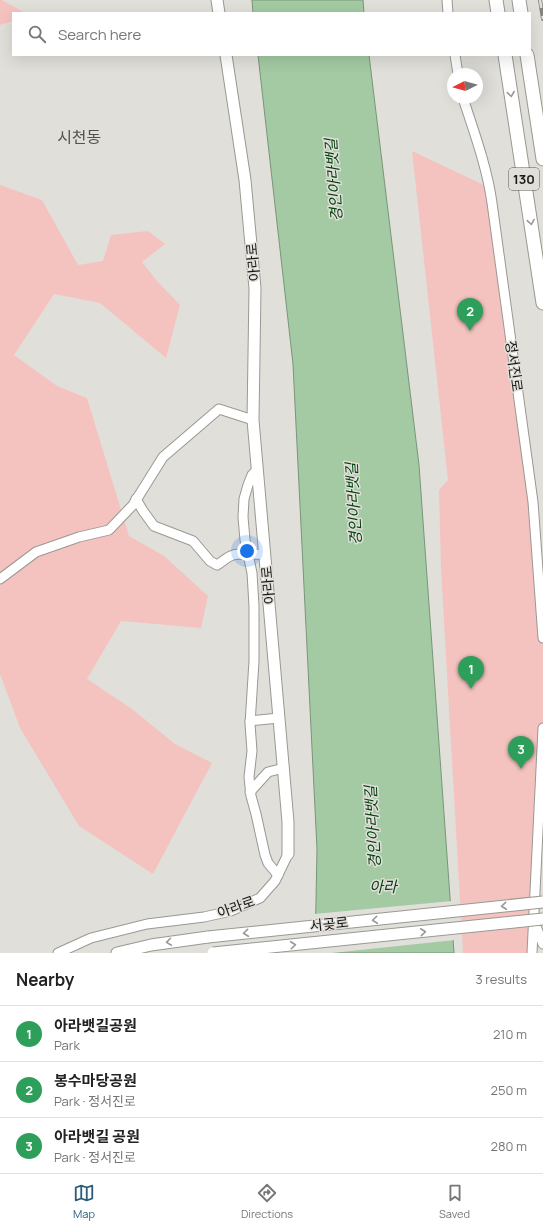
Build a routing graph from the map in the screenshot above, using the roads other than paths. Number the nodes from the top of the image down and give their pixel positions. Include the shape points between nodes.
1 (217, 0) edge
2 (447, 0) edge
3 (496, 0) edge
4 (518, 0) edge
5 (219, 12) edge
6 (448, 12) edge
7 (498, 12) edge
8 (520, 12) edge
9 (226, 56) edge
10 (455, 56) edge
11 (505, 56) edge
12 (527, 56) edge
13 (457, 68) edge
14 (465, 104) edge
15 (543, 159) edge
16 (543, 303) edge
17 (253, 420) junction
18 (258, 470) junction
19 (136, 500) junction
20 (265, 554) junction
21 (248, 555) junction
22 (0, 579) edge
23 (543, 638) edge
24 (279, 718) junction
25 (250, 720) junction
26 (543, 728) edge
27 (284, 768) junction
28 (250, 792) junction
29 (288, 854) joint
30 (278, 874) junction
31 (543, 902) edge
32 (538, 920) edge
33 (543, 944) edge
34 (58, 953) edge
35 (117, 953) edge
36 (213, 953) edge
37 (532, 953) edge

1 - 5 main road
2 - 6 street
3 - 7 highway
4 - 8 highway
9 - 17 main road, 아라로 via 245,180 255,288
10 - 13 street
11 -> 16 highway, 130
12 - 15 highway, 130
14 - 23 street, 정서진로 via 490,188 533,502
17 - 18 main road, 아라로
17 - 19 street via 219,409 163,457
18 - 20 main road, 아라로
18 - 21 street via 252,475 244,499 243,517
19 - 21 street via 154,526 193,541 216,565 234,555
19 - 22 street via 109,530 36,552
20 - 21 street
20 - 24 main road, 아라로
21 - 25 street via 254,606
24 - 25 street
24 - 27 main road, 아라로
25 - 28 street
26 - 32 street
27 - 28 street via 268,772
27 - 29 main road, 아라로
28 - 30 street via 265,855 268,863
29 - 30 street, 아라로
30 - 34 street, 아라로 via 276,881 260,898 231,911 140,926 91,938
31 -> 35 main road, 서곶로, bridge via 208,937
32 - 33 street
36 -> 32 main road, 서곶로, bridge
32 - 37 street

